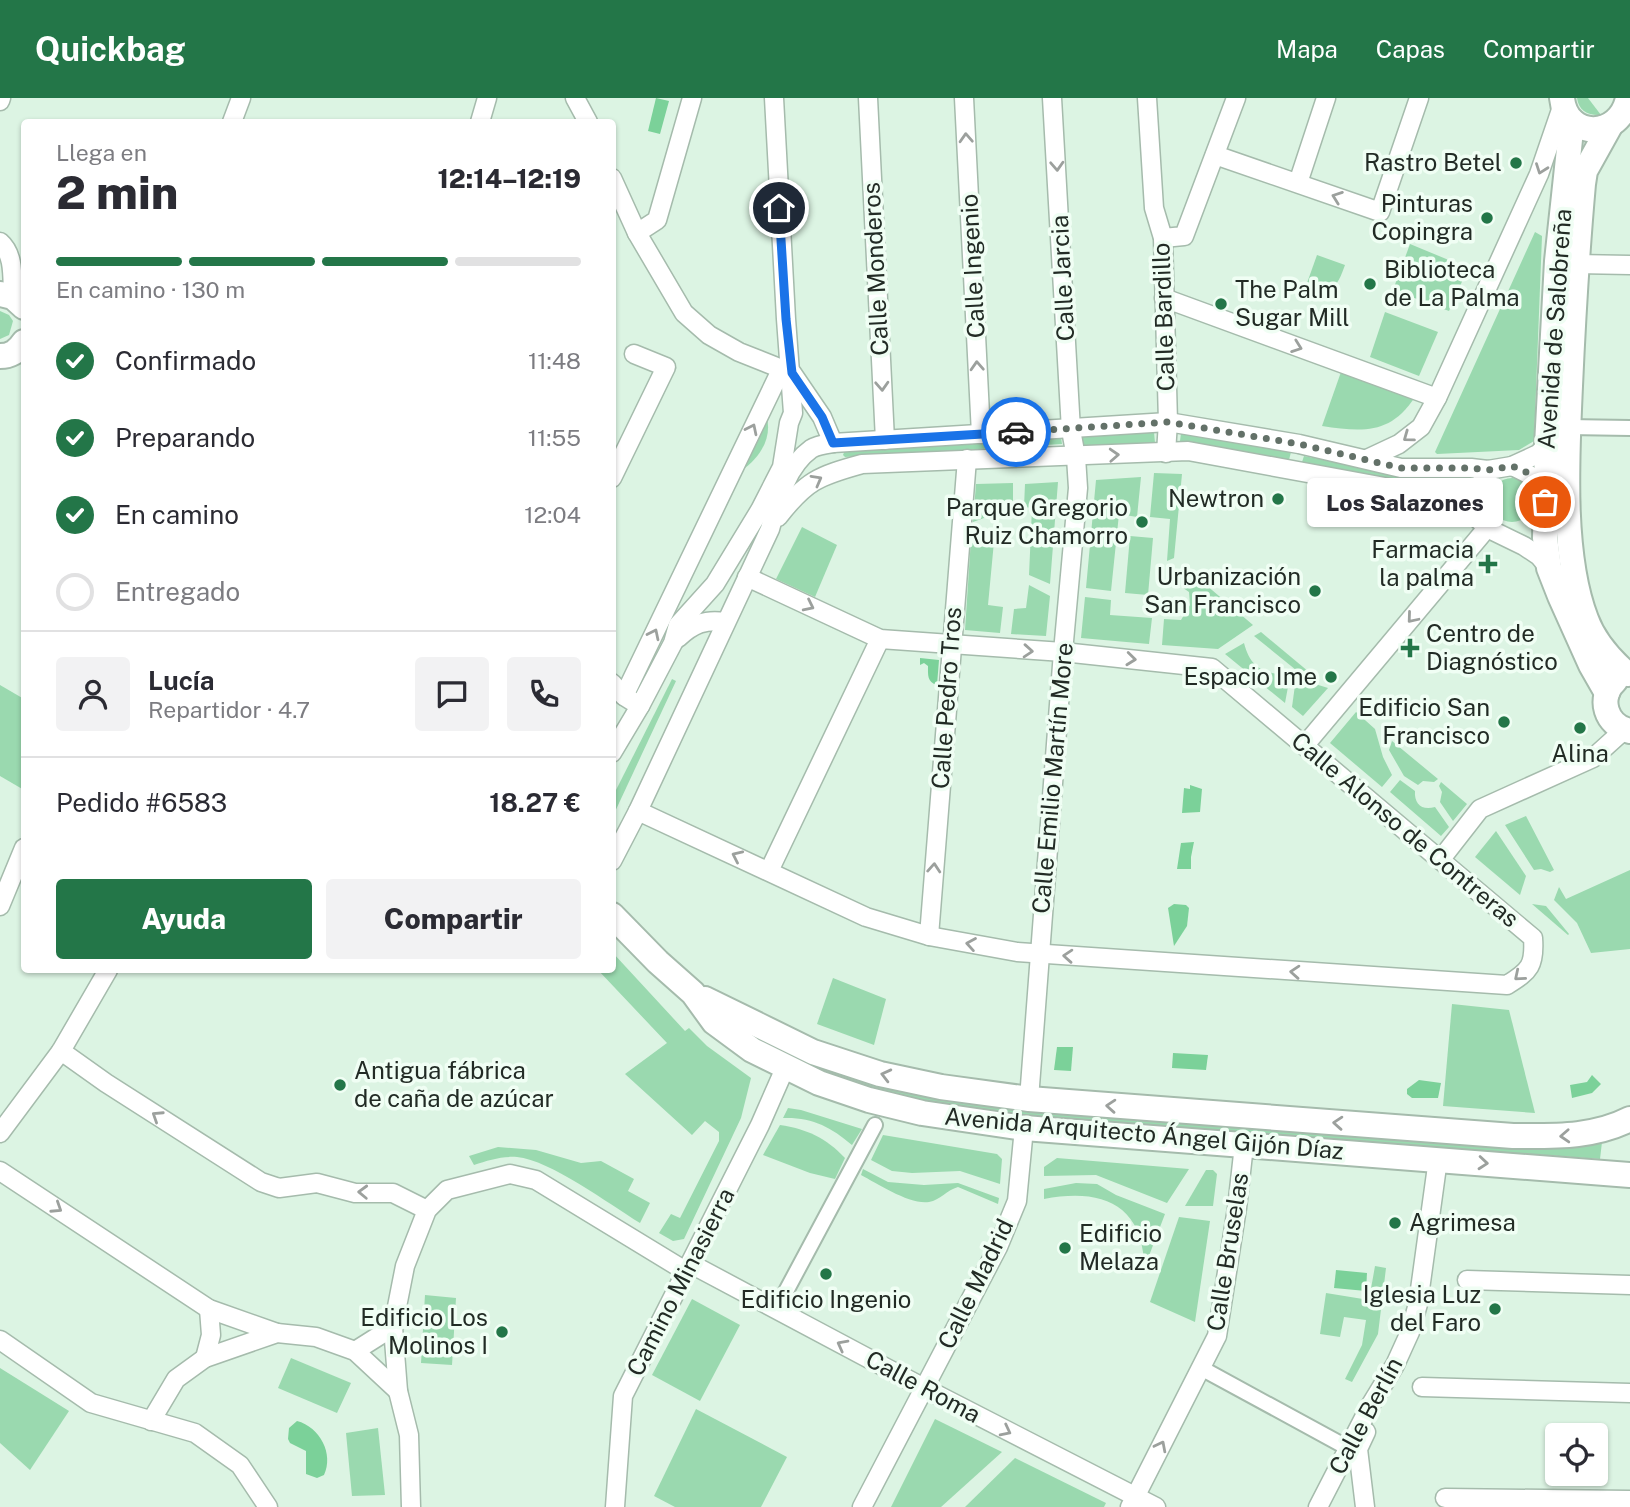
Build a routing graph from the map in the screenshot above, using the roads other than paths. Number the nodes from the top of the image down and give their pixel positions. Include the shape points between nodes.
1 (241, 98) edge
2 (487, 98) edge
3 (575, 98) edge
4 (692, 98) edge
5 (774, 98) edge
6 (868, 98) edge
7 (964, 98) edge
8 (1052, 98) edge
9 (1147, 98) edge
10 (1236, 98) edge
11 (1326, 98) edge
12 (1419, 98) edge
13 (1628, 98) edge
14 (1566, 108) edge
15 (233, 119) edge
16 (481, 119) edge
17 (586, 119) edge
18 (1610, 127) junction
19 (1215, 155) junction
20 (1298, 183) junction
21 (616, 187) edge
22 (637, 233) junction
23 (1163, 238) junction
24 (0, 242) edge
25 (0, 258) edge
26 (1576, 264) junction
27 (1630, 265) edge
28 (0, 268) edge
29 (1164, 298) junction
30 (17, 301) edge
31 (634, 354) dead end
32 (787, 371) junction
33 (1437, 398) junction
34 (1168, 422) junction
35 (1568, 427) junction
36 (1630, 428) edge
37 (1071, 430) junction
38 (981, 434) junction
39 (885, 440) junction
40 (833, 443) junction
41 (1547, 445) junction
42 (1166, 453) junction
43 (1076, 457) junction
44 (967, 459) junction
45 (1367, 459) junction
46 (1512, 466) junction
47 (616, 470) edge
48 (1488, 470) junction
49 (1545, 502) junction
50 (1482, 523) junction
51 (770, 529) junction
52 (1549, 568) junction
53 (747, 577) junction
54 (1579, 591) junction
55 (725, 622) junction
56 (880, 639) junction
57 (673, 643) junction
58 (951, 645) junction
59 (1063, 653) junction
60 (1628, 674) edge
61 (618, 689) edge
62 (1606, 693) junction
63 (640, 706) junction
64 (1627, 730) edge
65 (616, 745) edge
66 (1305, 745) junction
67 (638, 810) junction
68 (616, 853) edge
69 (21, 855) edge
70 (1441, 859) junction
71 (769, 871) junction
72 (0, 906) edge
73 (616, 919) edge
74 (929, 936) junction
75 (1039, 954) junction
76 (106, 973) edge
77 (693, 993) junction
78 (61, 1051) junction
79 (785, 1068) junction
80 (1029, 1099) junction
81 (1630, 1119) edge
82 (875, 1125) dead end
83 (1024, 1128) junction
84 (0, 1133) edge
85 (1244, 1145) junction
86 (1438, 1159) junction
87 (0, 1171) edge
88 (1630, 1175) edge
89 (427, 1210) junction
90 (689, 1268) junction
91 (1467, 1280) dead end
92 (1630, 1285) edge
93 (209, 1308) junction
94 (776, 1310) junction
95 (393, 1327) junction
96 (277, 1334) junction
97 (0, 1340) edge
98 (355, 1351) junction
99 (205, 1359) junction
100 (1201, 1368) junction
101 (1422, 1387) dead end
102 (924, 1388) junction
103 (1381, 1390) junction
104 (398, 1391) junction
105 (1630, 1393) edge
106 (151, 1420) junction
107 (1348, 1448) junction
108 (1445, 1498) dead end
109 (1630, 1500) edge
110 (1133, 1502) edge
111 (268, 1507) edge
112 (411, 1507) edge
113 (615, 1507) edge
114 (862, 1507) edge
115 (1156, 1507) edge
116 (1318, 1507) edge
117 (1365, 1507) edge

1 - 15 street
2 - 16 street
3 - 17 street
4 - 22 street via 657,220
5 - 32 street
6 -> 39 street, Calle Monderos
38 -> 7 street, Calle Ingenio
8 -> 37 street, Calle Jarcia
9 - 23 street, Calle Bardillo via 1154,208
10 - 19 street
11 - 20 street
12 -> 20 street via 1380,212
13 - 18 main road, Avenida de Salobreña via 1625,110
14 - 18 main road via 1580,127
14 -> 33 street
14 - 41 main road, Avenida de Salobreña
18 - 26 main road, Avenida de Salobreña via 1585,171
19 - 20 street
19 - 23 street via 1184,236
21 - 22 street
22 - 32 street via 684,313 739,352
23 - 29 street, Calle Bardillo
24 - 30 street via 12,266
25 - 28 street
26 - 27 street
26 - 35 main road, Avenida de Salobreña
29 -> 33 street
29 - 34 street, Calle Bardillo
31 - 47 street via 666,367
32 - 40 street via 822,417
32 - 57 street via 793,413 782,467 715,584 678,625
61 -> 32 street
33 -> 45 street via 1421,427
34 - 37 street
34 - 42 street, Calle Bardillo
34 - 45 street
35 - 36 street
35 - 54 main road, Avenida de Salobreña via 1568,516
37 - 38 street
37 - 43 street, Calle Jarcia
38 - 39 street
39 - 40 street
40 - 51 street via 813,447 799,461 782,488
41 - 46 street
41 - 49 main road, Avenida de Salobreña
43 -> 42 street
42 - 50 street via 1188,451 1418,492
43 - 44 street
43 - 59 street, Calle Emilio Martín More via 1078,488
51 -> 44 street via 808,484 831,472 862,464
44 - 58 street, Calle Pedro Tros
45 - 48 street via 1401,468
46 - 48 street
46 - 49 street via 1539,482
48 - 50 street via 1476,492
49 - 52 main road, Avenida de Salobreña
49 - 54 street via 1556,527 1564,572
50 - 52 street via 1524,545
50 -> 66 street
51 - 53 street
52 - 62 main road, Avenida de Salobreña
53 - 55 street
53 -> 56 street
54 - 60 main road, Avenida de Salobreña via 1586,620 1608,657
55 - 57 street via 693,624
55 - 67 street
56 - 58 street, Calle Alonso de Contreras
56 - 71 street
57 - 63 street
58 -> 59 street, Calle Alonso de Contreras
74 -> 58 street, Calle Pedro Tros
59 -> 66 street, Calle Alonso de Contreras via 1212,668
59 - 75 street, Calle Emilio Martín More
60 - 62 main road via 1617,678
61 - 63 street
62 - 64 main road, Avenida de Salobreña via 1610,719
63 - 65 street
64 - 70 street via 1593,758 1480,809
66 - 70 street, Calle Alonso de Contreras
67 - 68 street
71 -> 67 street, Calle Alonso de Contreras
69 - 72 street
70 -> 75 street, Calle Alonso de Contreras via 1533,938 1535,956 1525,974 1507,985
71 - 74 street, Calle Alonso de Contreras via 866,917
73 - 77 main road, Avenida Arquitecto Ángel Gijón Díaz
75 -> 74 street, Calle Alonso de Contreras
75 - 80 street, Calle Emilio Martín More
76 - 78 street
77 - 79 main road, Avenida Arquitecto Ángel Gijón Díaz via 715,1022
80 -> 77 main road, Avenida Arquitecto Ángel Gijón Díaz via 880,1074 813,1052
78 - 84 street
89 -> 78 street via 394,1193 355,1193 317,1183 279,1188 261,1182
79 - 83 main road, Avenida Arquitecto Ángel Gijón Díaz via 869,1100
79 - 90 street, Camino Minasierra
81 -> 80 main road, Avenida Arquitecto Ángel Gijón Díaz via 1611,1129 1570,1136 1513,1136
82 - 94 street
83 - 85 main road, Avenida Arquitecto Ángel Gijón Díaz
83 - 102 street, Calle Madrid via 1017,1201
85 - 86 main road, Avenida Arquitecto Ángel Gijón Díaz
85 - 100 street, Calle Bruselas via 1217,1336
86 -> 88 main road, Avenida Arquitecto Ángel Gijón Díaz
86 - 103 street, Calle Berlín via 1418,1304 1410,1332
87 -> 93 street
89 - 90 street, Calle Roma via 447,1190 510,1174 536,1180
89 - 95 street via 405,1266
90 - 94 street, Calle Roma
90 - 113 street, Camino Minasierra via 623,1396
91 - 92 street
93 - 96 street
93 - 99 street via 211,1335
102 -> 94 street, Calle Roma
95 - 98 street
95 - 104 street
96 - 98 street via 316,1337
96 - 99 street
97 - 106 street via 91,1403
98 - 104 street
99 - 106 street via 176,1379
100 - 107 street
110 -> 100 street, Calle Bruselas
101 - 105 street
102 -> 110 street, Calle Roma
102 - 114 street, Calle Madrid
103 - 107 street, Calle Berlín
103 - 117 street via 1378,1408 1358,1449
104 - 112 street via 409,1435
106 - 111 street via 195,1433 240,1465
107 - 116 street, Calle Berlín
108 - 109 street
110 - 115 street, Calle Roma

